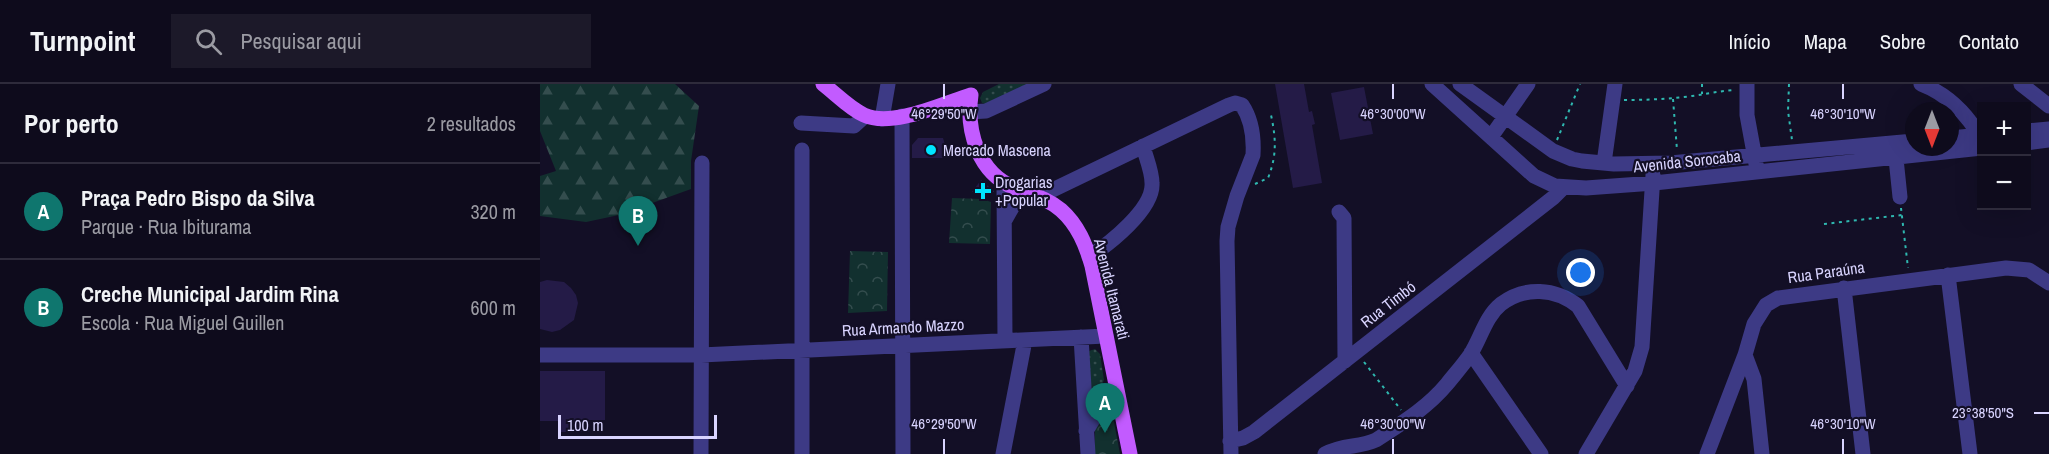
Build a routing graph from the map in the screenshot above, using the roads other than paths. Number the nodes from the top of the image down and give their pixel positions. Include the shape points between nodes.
1 (823, 84) edge
2 (888, 84) edge
3 (1044, 84) edge
4 (1432, 84) edge
5 (1460, 84) edge
6 (1527, 84) edge
7 (1615, 84) edge
8 (1921, 84) edge
9 (2021, 84) edge
10 (1747, 87) edge
11 (972, 89) edge
12 (2049, 106) edge
13 (970, 112) junction
14 (865, 116) junction
15 (902, 116) junction
16 (1504, 116) junction
17 (882, 119) junction
18 (801, 123) dead end
19 (2049, 129) edge
20 (2031, 131) edge
21 (1977, 134) edge
22 (1491, 136) junction
23 (1959, 138) edge
24 (1977, 139) edge
25 (1977, 140) edge
26 (2049, 140) edge
27 (2031, 142) edge
28 (1905, 145) edge
29 (1143, 146) junction
30 (802, 150) dead end
31 (1895, 150) junction
32 (1755, 155) junction
33 (702, 163) dead end
34 (1604, 163) junction
35 (1652, 164) junction
36 (1757, 172) junction
37 (1004, 183) junction
38 (1654, 183) junction
39 (1563, 187) junction
40 (1034, 194) junction
41 (1900, 197) road end
42 (1339, 212) dead end
43 (1005, 220) junction
44 (1089, 257) junction
45 (1948, 275) junction
46 (2049, 283) edge
47 (1845, 288) junction
48 (1106, 336) junction
49 (1081, 337) junction
50 (1025, 340) junction
51 (1005, 341) junction
52 (903, 345) junction
53 (802, 350) junction
54 (1471, 353) junction
55 (540, 355) edge
56 (701, 355) junction
57 (1744, 355) junction
58 (1351, 357) junction
59 (1627, 386) junction
60 (1116, 388) junction
61 (1086, 431) junction
62 (1231, 448) edge
63 (1370, 449) edge
64 (701, 454) edge
65 (802, 454) edge
66 (903, 454) edge
67 (1003, 454) edge
68 (1088, 454) edge
69 (1130, 454) edge
70 (1325, 454) edge
71 (1541, 454) edge
72 (1587, 454) edge
73 (1707, 454) edge
74 (1762, 454) edge
75 (1863, 454) edge
76 (1970, 454) edge

1 - 14 main road
2 - 17 street
3 - 13 street via 986,111
4 - 22 street, Avenida Sorocaba
5 - 16 street, Avenida Sorocaba
6 - 16 street
7 - 34 street
8 - 21 street via 1954,104
9 - 12 street
10 - 32 street
11 - 13 main road, Avenida Itamarati
11 - 15 main road
13 - 37 main road, Avenida Itamarati via 979,156
14 - 17 main road
14 - 18 street via 854,126
15 - 17 main road
15 - 52 street
16 - 22 street
16 - 34 street, Avenida Sorocaba via 1553,151 1572,159
19 - 20 street
22 - 39 street, Avenida Sorocaba via 1534,176
23 - 24 street
25 - 31 street, Avenida Sorocaba
26 - 27 street
28 - 31 street, Avenida Sorocaba
29 - 40 street
29 - 44 street via 1152,183 1150,196 1111,242
29 - 62 street via 1234,103 1242,105 1246,112 1253,155 1228,227 1227,241
30 - 53 street
31 - 32 street, Avenida Sorocaba
31 - 36 street, Avenida Sorocaba
31 - 41 street
32 - 35 street, Avenida Sorocaba
32 - 36 street
33 - 56 street
34 - 35 street, Avenida Sorocaba
35 - 38 street
36 - 38 street, Avenida Sorocaba
37 - 40 main road, Avenida Itamarati
37 - 43 street
38 - 39 street, Avenida Sorocaba
38 - 59 street via 1642,347
39 - 58 street, Rua Timbó
40 - 43 street via 1013,206
40 - 44 main road, Avenida Itamarati via 1058,207 1071,220
42 - 58 street via 1344,218
43 - 51 street
44 - 48 main road, Avenida Itamarati
45 - 46 street, Rua Paraúna via 2018,268
45 - 47 street, Rua Paraúna
45 - 76 street
47 - 57 street, Rua Paraúna via 1787,295 1772,301 1757,317
47 - 75 street
48 - 49 street, Rua Armando Mazzo
48 - 60 main road, Avenida Itamarati
49 - 50 street, Rua Armando Mazzo
49 - 61 street
50 - 51 street, Rua Armando Mazzo
50 - 67 street
51 - 52 street, Rua Armando Mazzo
52 - 53 street, Rua Armando Mazzo
52 - 66 street
53 - 56 street, Rua Armando Mazzo
53 - 65 street
54 - 59 street via 1485,324 1501,304 1538,290 1568,298 1578,306
54 - 63 street via 1429,405
54 - 71 street
55 - 56 street, Rua Armando Mazzo
56 - 64 street
57 - 73 street, Rua Paraúna
57 - 74 street via 1754,378
58 - 62 street, Rua Timbó
59 - 72 street
60 - 61 street
60 - 69 main road, Avenida Itamarati
61 - 68 street
63 - 70 street via 1348,445

